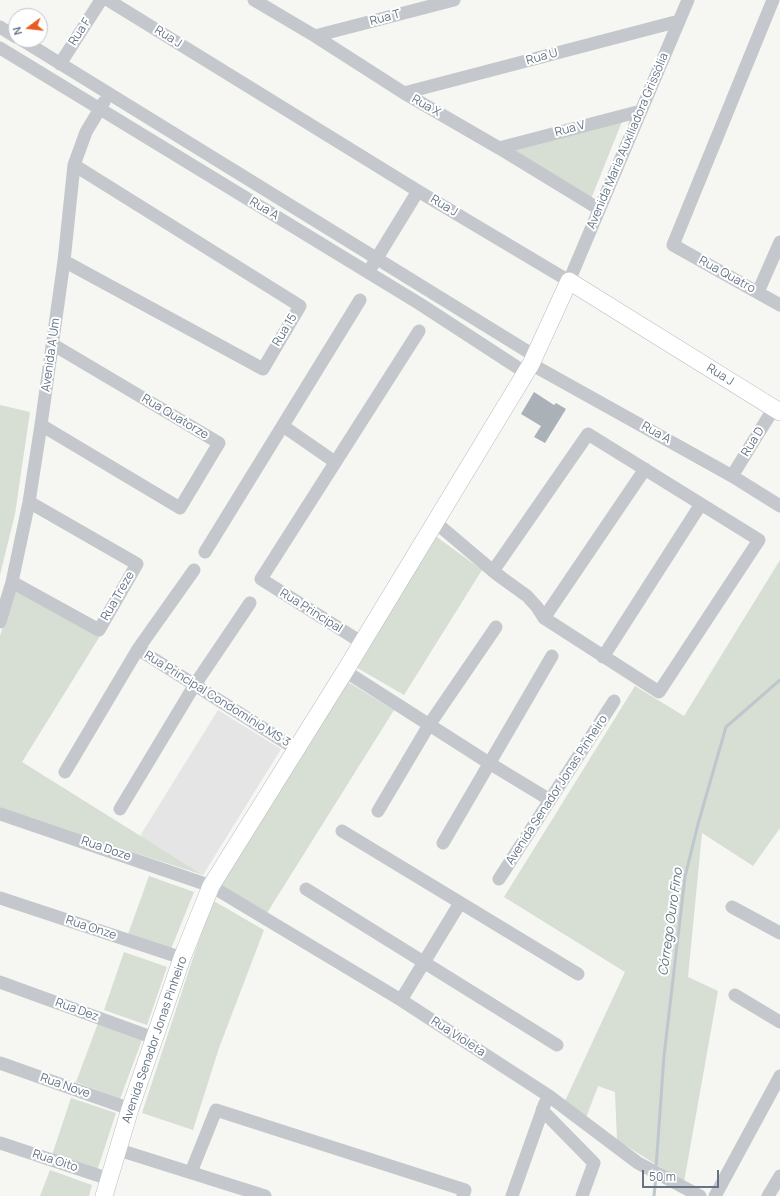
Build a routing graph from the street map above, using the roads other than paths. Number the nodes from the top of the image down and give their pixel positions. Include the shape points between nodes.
1 (101, 0) edge
2 (108, 0) edge
3 (254, 0) edge
4 (688, 0) edge
5 (773, 0) edge
6 (446, 1) edge
7 (679, 21) junction
8 (315, 36) junction
9 (0, 48) edge
10 (35, 48) edge
11 (44, 54) junction
12 (60, 64) junction
13 (36, 70) junction
14 (404, 93) junction
15 (109, 94) junction
16 (100, 109) junction
17 (641, 111) junction
18 (499, 148) junction
19 (74, 165) junction
20 (418, 191) junction
21 (295, 209) junction
22 (599, 209) junction
23 (287, 223) junction
24 (780, 242) edge
25 (376, 258) junction
26 (64, 261) junction
27 (368, 272) junction
28 (569, 281) junction
29 (758, 292) junction
30 (360, 300) dead end
31 (780, 305) edge
32 (419, 330) dead end
33 (52, 344) junction
34 (530, 364) junction
35 (777, 410) edge
36 (42, 425) junction
37 (283, 426) junction
38 (335, 462) junction
39 (645, 469) junction
40 (732, 476) junction
41 (29, 502) junction
42 (701, 504) junction
43 (780, 506) edge
44 (435, 522) junction
45 (205, 552) dead end
46 (194, 570) dead end
47 (493, 571) junction
48 (12, 582) junction
49 (250, 603) dead end
50 (544, 618) junction
51 (0, 622) edge
52 (496, 627) dead end
53 (362, 642) junction
54 (138, 649) junction
55 (552, 656) dead end
56 (603, 657) junction
57 (345, 671) junction
58 (194, 686) junction
59 (614, 701) dead end
60 (429, 725) junction
61 (296, 749) junction
62 (489, 763) junction
63 (65, 772) dead end
64 (550, 800) junction
65 (120, 809) dead end
66 (378, 811) dead end
67 (0, 814) edge
68 (342, 831) dead end
69 (443, 843) dead end
70 (499, 879) dead end
71 (212, 886) junction
72 (306, 889) dead end
73 (0, 898) edge
74 (460, 903) junction
75 (732, 907) dead end
76 (780, 932) edge
77 (182, 958) junction
78 (424, 964) junction
79 (578, 974) dead end
80 (0, 982) edge
81 (735, 995) dead end
82 (401, 1000) junction
83 (780, 1022) edge
84 (154, 1038) junction
85 (558, 1045) dead end
86 (0, 1063) edge
87 (780, 1076) edge
88 (548, 1096) junction
89 (130, 1109) junction
90 (542, 1110) junction
91 (0, 1143) edge
92 (119, 1150) junction
93 (191, 1172) junction
94 (780, 1176) edge
95 (109, 1179) junction
96 (104, 1196) edge
97 (265, 1196) edge
98 (463, 1196) edge
99 (512, 1196) edge
100 (582, 1196) edge
101 (700, 1196) edge
102 (715, 1196) edge
103 (768, 1196) edge

1 - 12 street, Rua F
2 - 20 street, Rua J
3 - 8 street, Rua X
4 - 7 street, Avenida Maria Auxiliadora Grissólia
5 - 29 street, Rua Quatro via 673,245
6 - 8 street, Rua T
7 - 14 street, Rua U
7 - 17 street, Avenida Maria Auxiliadora Grissólia
8 - 14 street, Rua X
9 - 13 street, Rua A
10 - 11 street, Rua A
11 - 12 street, Rua A
11 - 13 street
12 - 15 street, Rua A
13 - 16 street, Rua A
14 - 18 street, Rua X
15 - 16 street, Avenida A Um
15 - 21 street, Rua A
16 - 19 street, Avenida A Um via 86,132
16 - 23 street, Rua A
17 - 18 street, Rua V
17 - 22 street, Avenida Maria Auxiliadora Grissólia
18 - 22 street, Rua X
19 - 26 street, Avenida A Um
19 - 26 street, Rua 15 via 300,306 263,369
20 - 25 street
20 - 28 street, Rua J
21 - 23 street
21 - 25 street, Rua A
22 - 28 street, Avenida Maria Auxiliadora Grissólia
23 - 27 street, Rua A
24 - 29 street
25 - 27 street
25 - 34 street, Rua A
26 - 33 street, Avenida A Um
27 - 34 street, Rua A via 420,304
28 - 34 main road
28 - 35 main road, Rua J
29 - 31 street, Rua Quatro
30 - 37 street
32 - 38 street
33 - 36 street, Avenida A Um
33 - 36 street, Rua Quatorze via 219,443 180,508
34 - 40 street, Rua A
34 - 44 main road, Avenida Senador Jonas Pinheiro
35 - 40 street, Rua D
36 - 41 street, Avenida A Um
37 - 38 street
37 - 45 street
38 - 53 street, Rua Principal via 261,579
39 - 42 street
39 - 47 street via 588,434
39 - 50 street
40 - 43 street, Rua A
41 - 48 street, Avenida A Um
41 - 48 street, Rua Treze via 137,564 98,630
42 - 56 street
42 - 56 street via 759,540 659,692
44 - 47 street
44 - 53 main road, Avenida Senador Jonas Pinheiro
46 - 54 street
47 - 50 street via 527,596
48 - 51 street, Avenida A Um
49 - 58 street
50 - 56 street
52 - 60 street
53 - 57 main road, Avenida Senador Jonas Pinheiro
54 - 58 street, Rua Principal Condomínio MS 3
54 - 63 street
55 - 62 street
57 - 60 street
57 - 61 main road, Avenida Senador Jonas Pinheiro
58 - 61 street, Rua Principal Condomínio MS 3
58 - 65 street
59 - 64 street, Avenida Senador Jonas Pinheiro
60 - 62 street
60 - 66 street
61 - 71 main road, Avenida Senador Jonas Pinheiro
62 - 64 street
62 - 69 street
64 - 70 street, Avenida Senador Jonas Pinheiro
67 - 71 street, Rua Doze
68 - 74 street
71 - 77 main road, Avenida Senador Jonas Pinheiro
71 - 82 street, Rua Violeta
72 - 78 street
73 - 77 street, Rua Onze
74 - 78 street
74 - 79 street
75 - 76 street
77 - 84 main road, Avenida Senador Jonas Pinheiro
78 - 82 street
78 - 85 street
80 - 84 street, Rua Dez
81 - 83 street
82 - 88 street, Rua Violeta
84 - 89 main road, Avenida Senador Jonas Pinheiro
86 - 89 street, Rua Nove
87 - 102 street
88 - 90 street
88 - 101 street, Rua Violeta via 638,1163
89 - 92 main road, Avenida Senador Jonas Pinheiro
90 - 99 street
90 - 100 street via 594,1163
91 - 95 street, Rua Oito
92 - 93 street
92 - 95 main road, Avenida Senador Jonas Pinheiro
93 - 97 street
93 - 98 street via 216,1110 465,1190
94 - 103 street
95 - 96 main road, Avenida Senador Jonas Pinheiro

